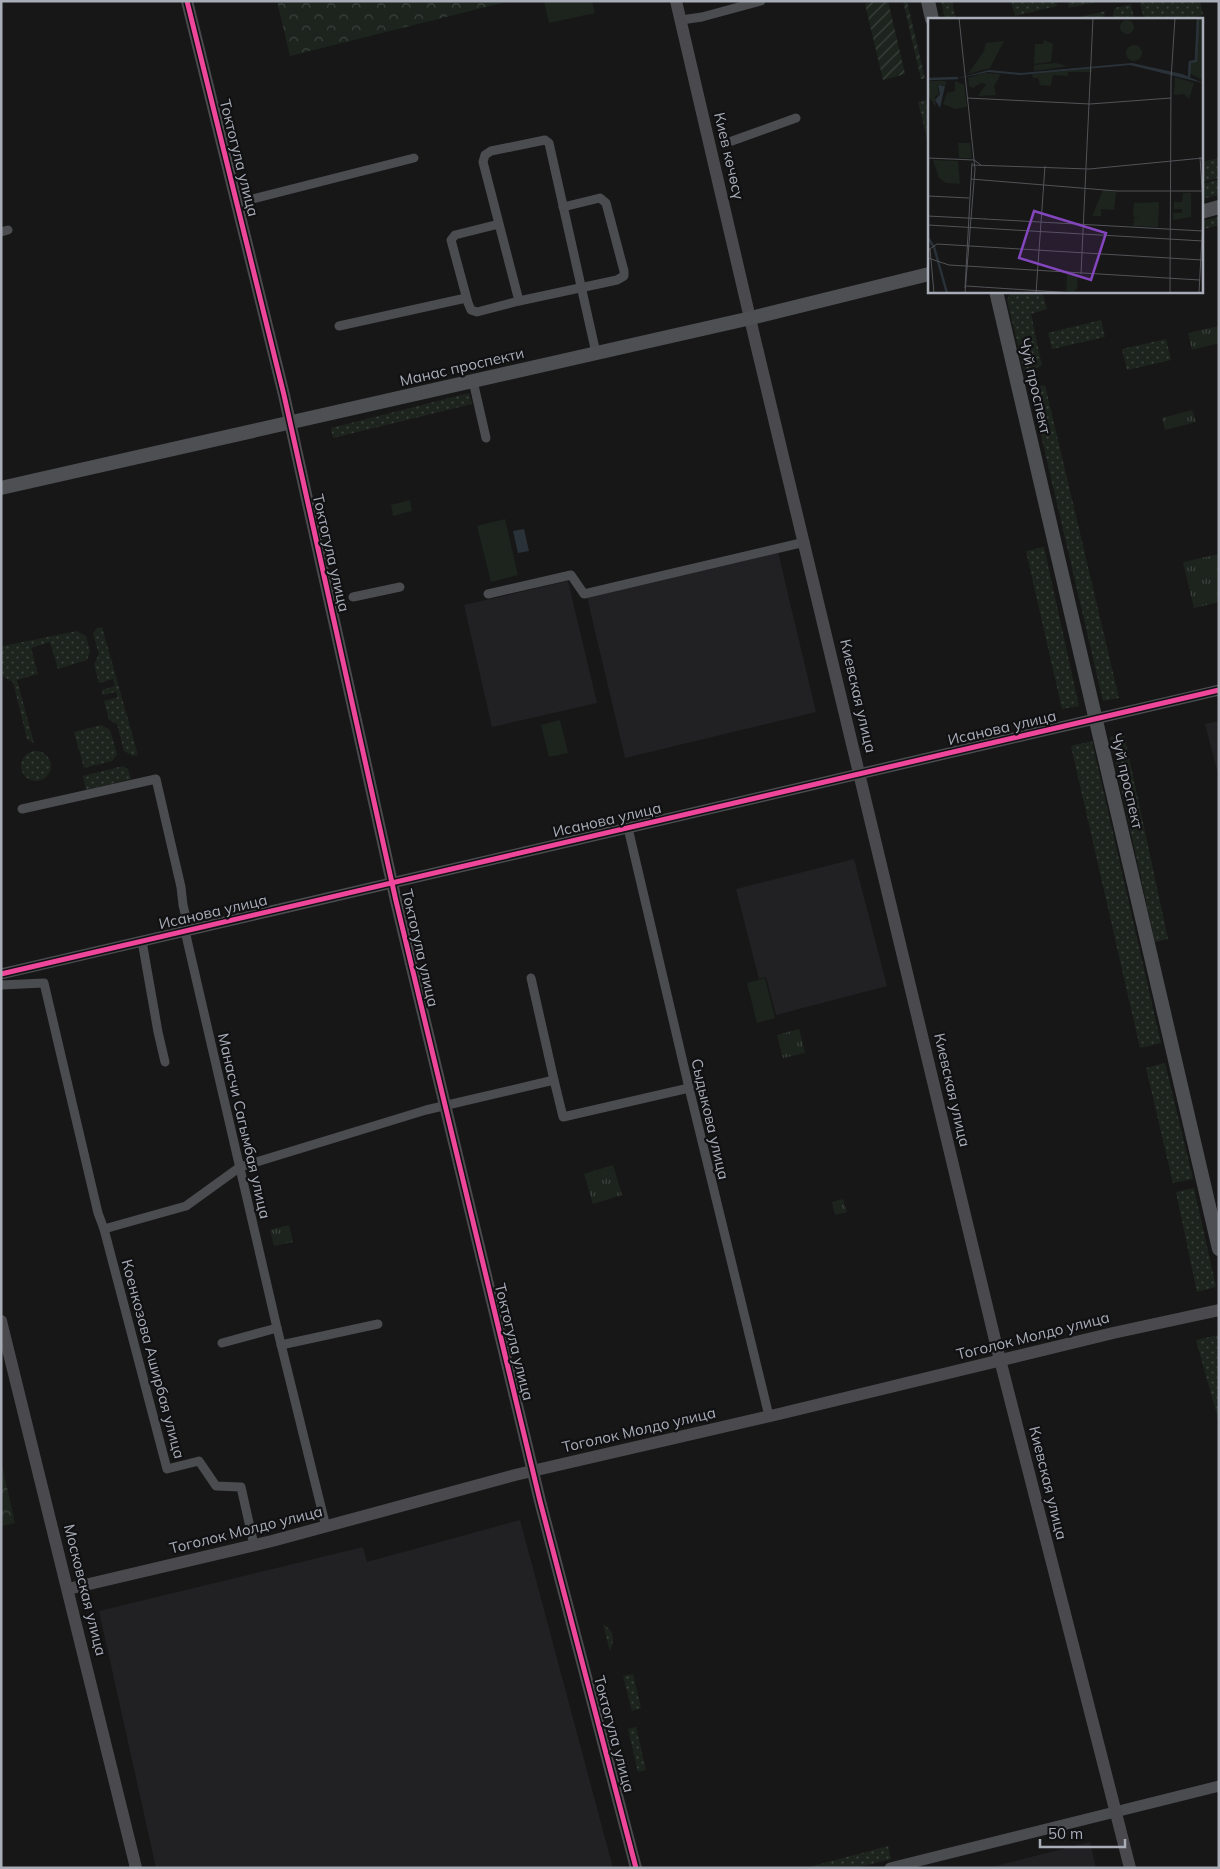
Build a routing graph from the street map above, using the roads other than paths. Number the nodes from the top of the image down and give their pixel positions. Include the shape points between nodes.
1 (187, 1) edge
2 (676, 1) edge
3 (761, 1) edge
4 (928, 1) edge
5 (932, 18) edge
6 (681, 20) junction
7 (796, 118) dead end
8 (732, 141) dead end
9 (414, 158) dead end
10 (237, 203) junction
11 (563, 207) junction
12 (1219, 208) edge
13 (1202, 212) edge
14 (499, 224) junction
15 (928, 274) edge
16 (581, 287) junction
17 (996, 292) edge
18 (466, 298) junction
19 (519, 300) junction
20 (750, 318) junction
21 (339, 326) dead end
22 (596, 353) junction
23 (473, 381) junction
24 (290, 422) junction
25 (486, 438) dead end
26 (1, 488) edge
27 (805, 542) junction
28 (400, 587) dead end
29 (488, 594) dead end
30 (352, 597) dead end
31 (1219, 690) edge
32 (1096, 719) junction
33 (860, 775) junction
34 (22, 809) dead end
35 (628, 828) junction
36 (392, 882) junction
37 (187, 931) junction
38 (142, 941) junction
39 (1, 974) edge
40 (531, 978) dead end
41 (1, 985) edge
42 (165, 1062) dead end
43 (554, 1080) junction
44 (689, 1088) junction
45 (445, 1105) junction
46 (240, 1167) junction
47 (104, 1229) junction
48 (1219, 1248) edge
49 (1219, 1310) edge
50 (1, 1321) edge
51 (378, 1324) dead end
52 (277, 1328) junction
53 (222, 1343) dead end
54 (281, 1345) junction
55 (1000, 1361) junction
56 (769, 1416) junction
57 (533, 1471) junction
58 (326, 1527) junction
59 (254, 1545) junction
60 (68, 1589) junction
61 (1219, 1786) edge
62 (1115, 1812) junction
63 (136, 1868) edge
64 (636, 1868) edge
65 (890, 1868) edge
66 (1130, 1868) edge

1 - 10 main road, Токтогула улица
2 - 6 main road, Киев көчөсү
3 - 6 street
4 - 5 main road
6 - 20 main road, Киев көчөсү
7 - 8 street
9 - 10 street
10 - 24 main road, Токтогула улица
11 - 14 street via 549,143 545,140 491,151 483,162
11 - 16 street
11 - 16 street via 600,198 606,203 624,271 624,276 617,280
12 - 13 main road
14 - 18 street via 455,235 451,240
14 - 19 street
15 - 20 main road, Манас проспекти
16 - 19 street
16 - 22 street
17 - 32 main road, Чуй проспект
18 - 19 street via 471,310 477,312
18 - 21 street
20 - 22 main road, Манас проспекти
20 - 27 main road, Киевская улица
22 - 23 main road, Манас проспекти
23 - 24 main road, Манас проспекти
23 - 25 street
24 - 26 main road, Манас проспекти
24 - 36 main road, Токтогула улица
27 - 29 street via 584,594 571,575
27 - 33 main road, Киевская улица
28 - 30 street
31 - 32 street, Исанова улица
32 - 33 street, Исанова улица
32 - 48 main road, Чуй проспект
33 - 35 street, Исанова улица
33 - 55 main road, Киевская улица
34 - 37 street, Манасчи Сагымбая улица via 156,779 182,887
35 - 36 street, Исанова улица
35 - 44 street, Сыдыкова улица
36 - 37 street, Исанова улица
36 - 45 main road, Токтогула улица
37 - 38 street, Исанова улица
37 - 46 street, Манасчи Сагымбая улица
38 - 39 street, Исанова улица
38 - 42 street
40 - 43 street
41 - 47 street, Коенкозова Аширбая улица via 44,983
43 - 44 street via 563,1118
43 - 45 street
44 - 56 street, Сыдыкова улица
45 - 46 street
45 - 57 main road, Токтогула улица
46 - 47 street via 186,1206
46 - 52 street, Манасчи Сагымбая улица
47 - 59 street, Коенкозова Аширбая улица via 167,1469 199,1460 216,1486 241,1487
49 - 55 main road, Тоголок Молдо улица
50 - 60 main road, Московская улица
51 - 54 street
52 - 53 street
52 - 54 street, Манасчи Сагымбая улица
54 - 58 street, Манасчи Сагымбая улица
55 - 56 main road, Тоголок Молдо улица
55 - 62 main road, Киевская улица
56 - 57 main road, Тоголок Молдо улица
57 - 58 main road, Тоголок Молдо улица
57 - 64 main road, Токтогула улица
58 - 59 main road, Тоголок Молдо улица
59 - 60 main road, Тоголок Молдо улица
60 - 63 main road, Московская улица
61 - 62 street
62 - 65 street
62 - 66 main road, Киевская улица

